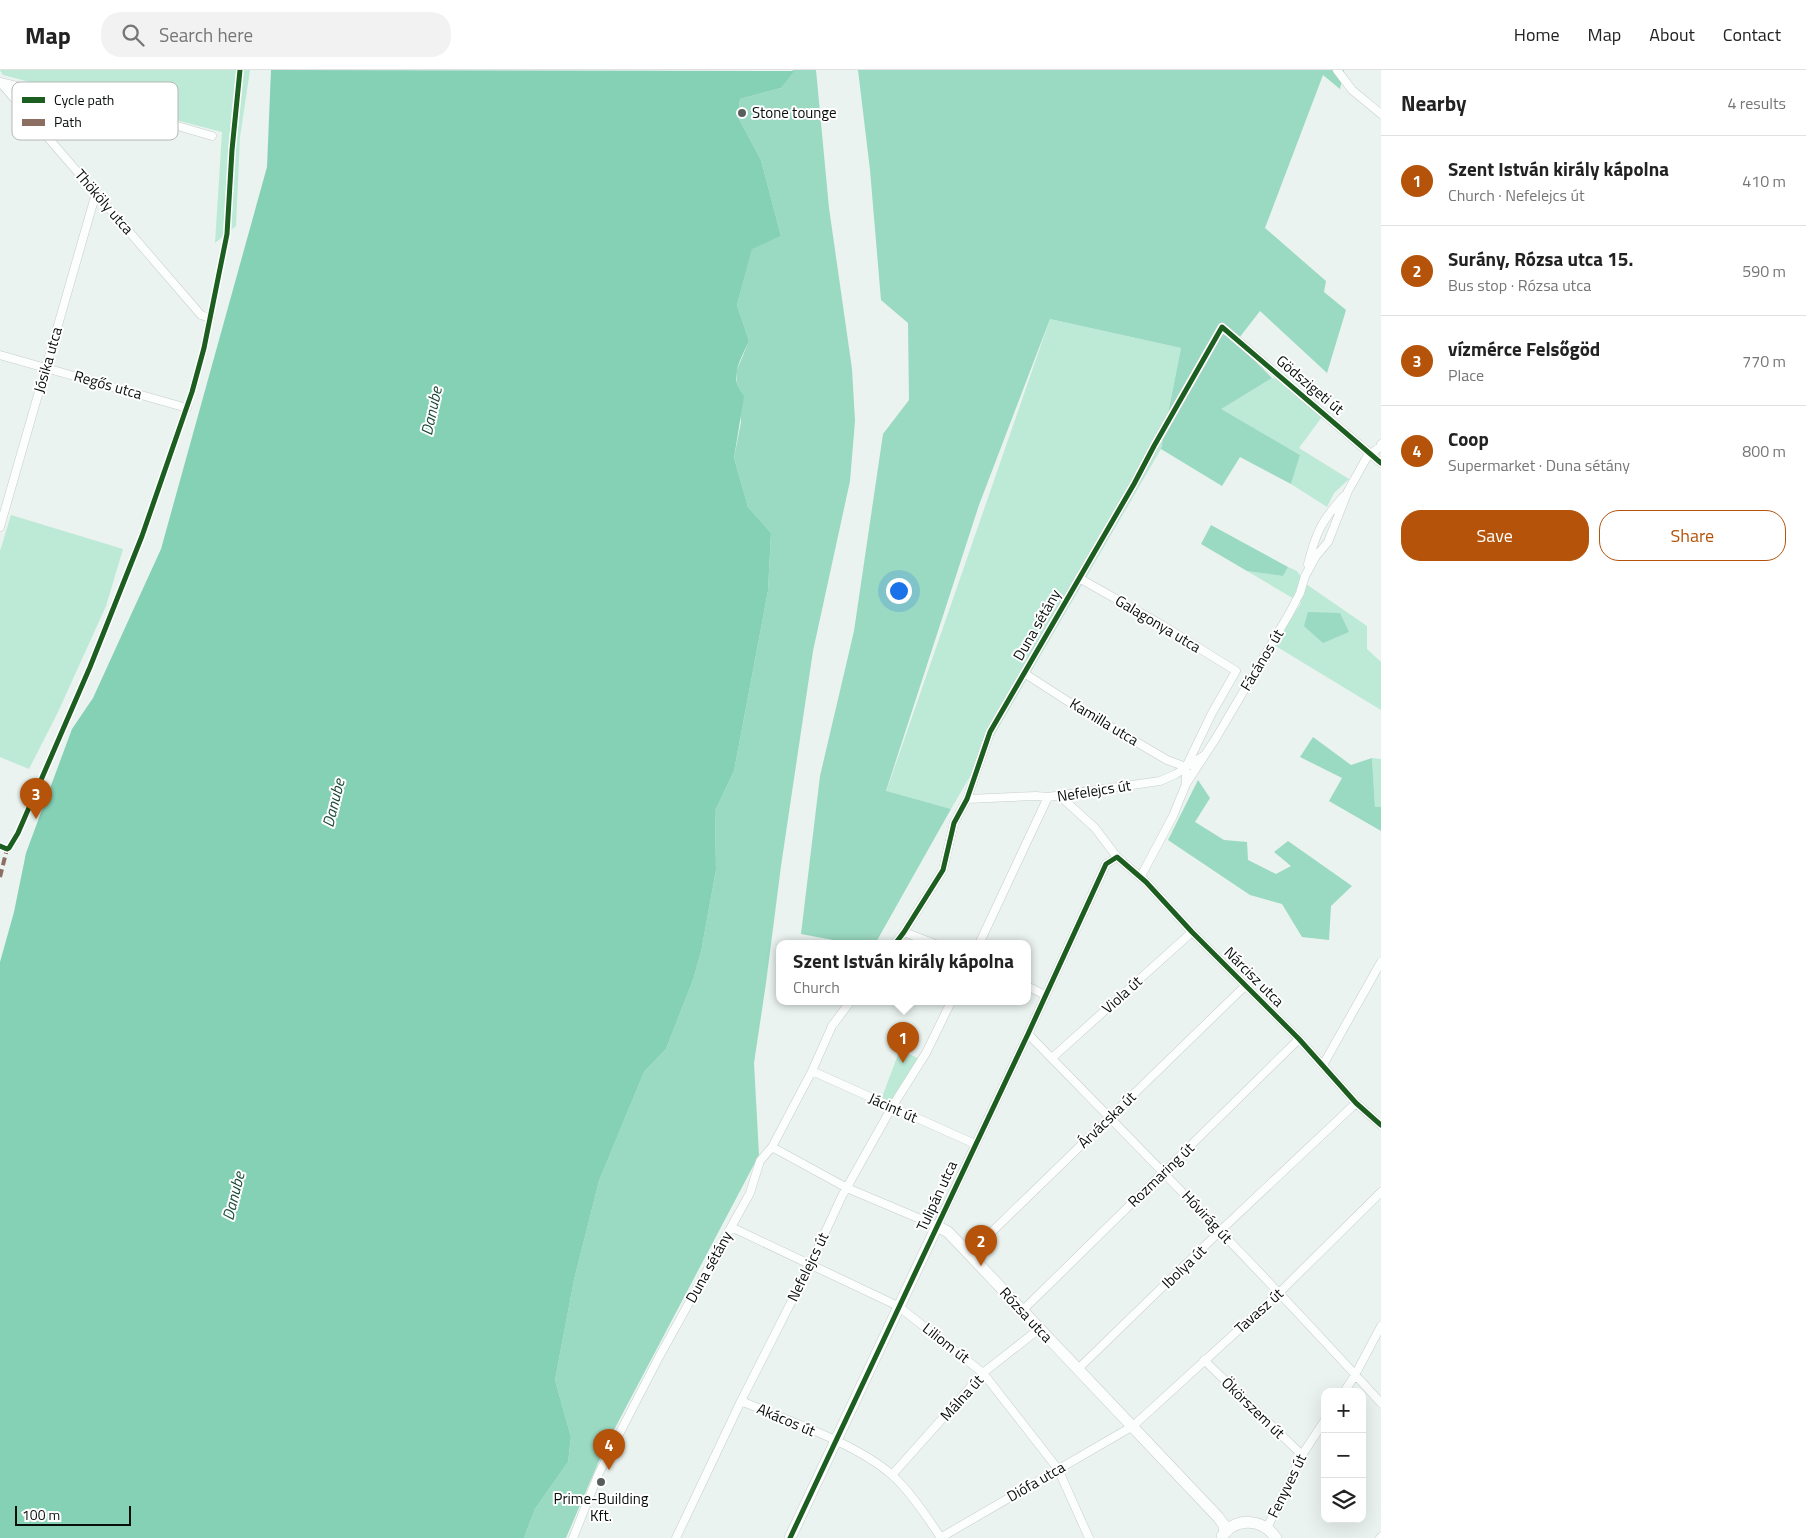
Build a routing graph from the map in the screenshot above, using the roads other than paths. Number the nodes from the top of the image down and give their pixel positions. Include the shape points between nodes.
1 (1337, 70) edge
2 (0, 82) edge
3 (12, 96) edge
4 (1381, 114) edge
5 (178, 126) edge
6 (212, 136) dead end
7 (50, 140) edge
8 (96, 193) junction
9 (210, 318) dead end
10 (1222, 327) joint
11 (0, 355) edge
12 (46, 368) junction
13 (187, 408) dead end
14 (1381, 444) edge
15 (1372, 454) junction
16 (1381, 462) edge
17 (1348, 491) junction
18 (0, 527) edge
19 (1305, 576) junction
20 (1079, 578) junction
21 (1024, 673) junction
22 (1204, 755) junction
23 (1186, 767) junction
24 (1186, 784) junction
25 (1048, 797) junction
26 (1061, 797) junction
27 (967, 798) junction
28 (1117, 858) junction
29 (1141, 876) junction
30 (904, 932) junction
31 (1192, 932) junction
32 (898, 940) edge
33 (925, 940) edge
34 (981, 940) edge
35 (1381, 962) edge
36 (1245, 986) junction
37 (1031, 988) edge
38 (1045, 995) junction
39 (848, 1005) edge
40 (950, 1005) edge
41 (1028, 1034) junction
42 (1299, 1040) junction
43 (1052, 1058) junction
44 (1323, 1065) junction
45 (812, 1071) junction
46 (1356, 1103) junction
47 (892, 1107) junction
48 (1109, 1118) junction
49 (1381, 1125) edge
50 (975, 1144) junction
51 (772, 1147) junction
52 (1164, 1171) junction
53 (846, 1188) junction
54 (1381, 1192) edge
55 (731, 1226) junction
56 (937, 1226) junction
57 (1220, 1231) junction
58 (969, 1254) junction
59 (810, 1265) junction
60 (1279, 1293) junction
61 (898, 1306) junction
62 (1022, 1311) junction
63 (1381, 1326) edge
64 (1039, 1329) junction
65 (1204, 1360) junction
66 (1078, 1370) junction
67 (983, 1373) junction
68 (1355, 1375) junction
69 (1347, 1388) edge
70 (741, 1401) junction
71 (1381, 1404) edge
72 (1133, 1426) junction
73 (1321, 1426) edge
74 (835, 1441) junction
75 (1302, 1455) junction
76 (1058, 1469) junction
77 (892, 1475) junction
78 (1218, 1517) junction
79 (1238, 1523) junction
80 (1267, 1528) junction
81 (1223, 1535) edge
82 (573, 1538) edge
83 (676, 1538) edge
84 (790, 1538) edge
85 (941, 1538) edge
86 (1089, 1538) edge
87 (1276, 1538) edge

1 - 4 street via 1352,90
2 - 3 street, Thököly utca
5 - 6 street
7 - 8 street, Thököly utca
8 - 9 street, Thököly utca via 201,314
8 - 12 street, Jósika utca
10 - 15 street, Gödszigeti út
10 - 20 street, Duna sétány
11 - 12 street, Regős utca
12 - 13 street, Regős utca
12 - 18 street, Jósika utca
14 - 15 street, Fácános út
15 - 16 street, Gödszigeti út
15 - 17 street, Fácános út via 1367,457
17 - 19 street, Fácános út via 1328,542
17 - 19 street via 1320,525
19 - 22 street, Fácános út via 1289,614
20 - 21 street, Duna sétány
20 - 23 street, Galagonya utca via 1236,671
21 - 23 street, Kamilla utca via 1167,760
21 - 27 street, Duna sétány via 990,732
22 - 23 street, Nefelejcs út
22 - 24 street, Fácános út
23 - 24 street
23 - 26 street, Nefelejcs út via 1160,781
24 - 29 street, Fácános út
25 - 26 street, Nefelejcs út
25 - 27 street
25 - 34 street, Nefelejcs út
26 - 28 street, Nárcisz utca via 1095,828
27 - 30 street, Duna sétány via 954,823 943,870
28 - 29 street, Nárcisz utca
28 - 38 street, Tulipán utca via 1106,864
29 - 31 street, Nárcisz utca
30 - 32 street, Duna sétány
30 - 33 street
31 - 36 street, Nárcisz utca
31 - 43 street, Viola út
35 - 44 street
36 - 42 street, Nárcisz utca
36 - 48 street, Árvácska út
37 - 38 street
38 - 41 street, Tulipán utca
39 - 45 street, Duna sétány via 832,1026
40 - 47 street, Nefelejcs út via 926,1053
41 - 43 street, Hóvirág út
41 - 50 street, Tulipán utca
42 - 44 street, Nárcisz utca
42 - 52 street, Rozmaring út
43 - 48 street, Hóvirág út
44 - 46 street, Nárcisz utca
45 - 47 street, Jácint út
45 - 51 street, Duna sétány
46 - 49 street, Nárcisz utca
46 - 57 street, Ibolya út
47 - 50 street, Jácint út
47 - 53 street, Nefelejcs út
48 - 52 street, Hóvirág út
48 - 58 street, Árvácska út
50 - 56 street, Tulipán utca
51 - 53 street, Rózsa utca
51 - 55 street, Duna sétány via 760,1161 750,1193
52 - 57 street, Hóvirág út
52 - 62 street, Rozmaring út
53 - 56 street, Rózsa utca
53 - 59 street, Nefelejcs út
54 - 60 street, Tavasz út
55 - 59 street, Liliom út
55 - 82 street, Duna sétány via 603,1465
56 - 58 street, Rózsa utca via 948,1232
56 - 61 street, Tulipán utca
57 - 60 street, Hóvirág út
57 - 66 street, Ibolya út
58 - 62 street, Rózsa utca
59 - 61 street, Liliom út
59 - 70 street, Nefelejcs út
60 - 65 street, Tavasz út
60 - 68 street, Hóvirág út
61 - 67 street, Liliom út
61 - 74 street, Tulipán utca
62 - 64 street, Rózsa utca
63 - 68 street
64 - 66 street, Rózsa utca
64 - 67 street, Málna út
65 - 72 street, Tavasz út
65 - 75 street, Ökörszem út
66 - 72 street, Rózsa utca
67 - 76 street, Liliom út
67 - 77 street, Málna út
68 - 69 street
68 - 71 street, Hóvirág út
70 - 74 street, Akácos út
70 - 83 street, Nefelejcs út
72 - 76 street, Diófa utca
72 - 78 street, Rózsa utca
73 - 75 street, Fenyves út
74 - 77 street, Akácos út
74 - 84 street, Tulipán utca
75 - 80 street, Fenyves út
76 - 85 street, Diófa utca
76 - 86 street, Liliom út
77 - 85 street, Akácos út
78 - 79 street
78 - 81 street via 1224,1525
79 - 80 street via 1250,1522
79 - 81 street
80 - 87 street

